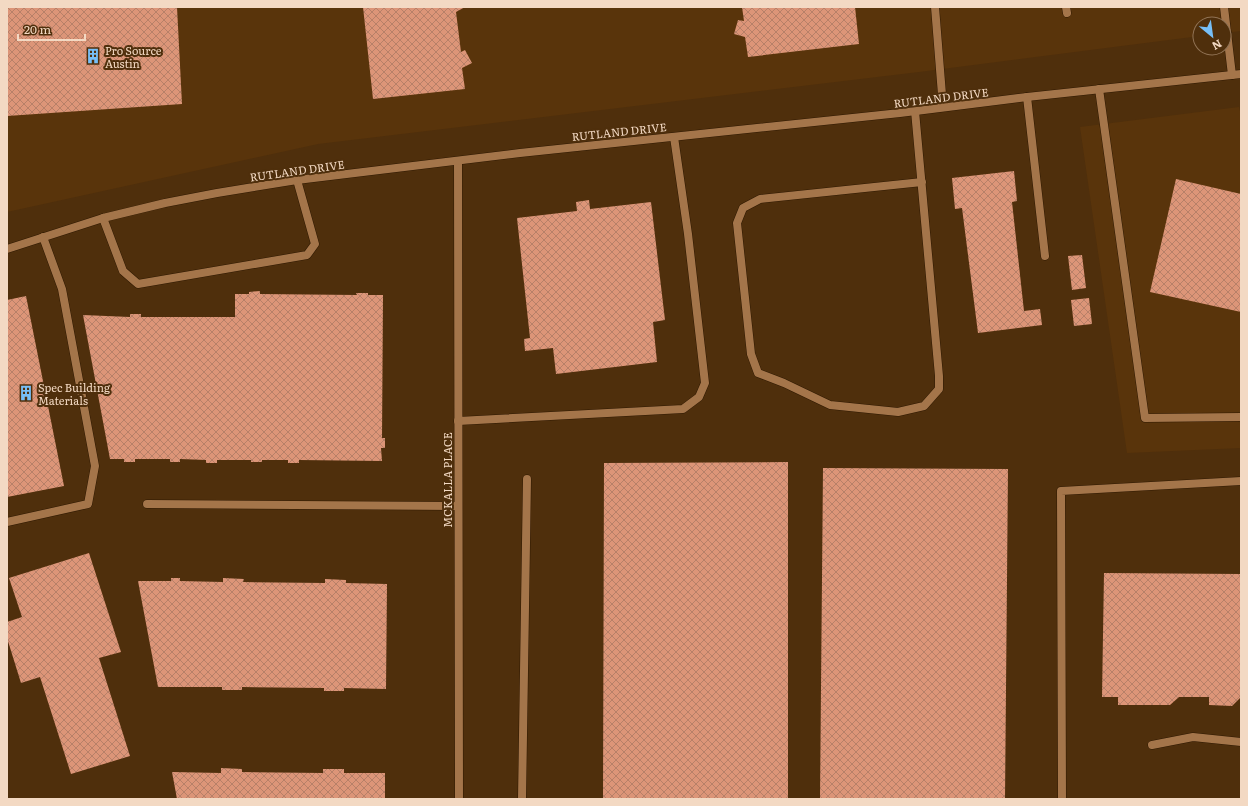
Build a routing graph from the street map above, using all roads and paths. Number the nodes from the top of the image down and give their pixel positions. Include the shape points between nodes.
1 (935, 7) edge
2 (1224, 7) edge
3 (1241, 74) edge
4 (1232, 75) junction
5 (1099, 89) junction
6 (1027, 97) junction
7 (943, 107) junction
8 (915, 111) junction
9 (674, 137) junction
10 (458, 161) junction
11 (298, 180) junction
12 (922, 182) junction
13 (103, 218) junction
14 (42, 237) junction
15 (7, 249) edge
16 (1045, 256) dead end
17 (1241, 417) edge
18 (458, 421) junction
19 (527, 479) dead end
20 (1241, 481) edge
21 (147, 504) dead end
22 (458, 506) junction
23 (7, 522) edge
24 (1241, 742) edge
25 (1152, 745) dead end
26 (459, 799) edge
27 (522, 799) edge
28 (1062, 799) edge

1 - 7 street
2 - 4 street
3 - 4 street, RUTLAND DRIVE
4 - 5 street, RUTLAND DRIVE
5 - 6 street, RUTLAND DRIVE
5 - 17 street via 1145,418
6 - 7 street, RUTLAND DRIVE
6 - 16 street
7 - 8 street, RUTLAND DRIVE
8 - 9 street, RUTLAND DRIVE
8 - 12 street
9 - 10 street, RUTLAND DRIVE
9 - 18 street via 705,383 699,396 683,409
10 - 11 street, RUTLAND DRIVE
10 - 18 street, MCKALLA PLACE
11 - 13 street, RUTLAND DRIVE via 165,203
11 - 13 street via 315,244 307,255 138,284 123,271
12 - 12 street via 760,199 743,208 737,223 751,354 758,373 830,405 898,412 924,406 939,389
13 - 14 street, RUTLAND DRIVE
14 - 15 street, RUTLAND DRIVE
14 - 23 street via 62,289 95,466 88,504
18 - 22 street, MCKALLA PLACE
19 - 27 street
20 - 28 street via 1061,490
21 - 22 street
22 - 26 street, MCKALLA PLACE
24 - 25 street via 1193,737

